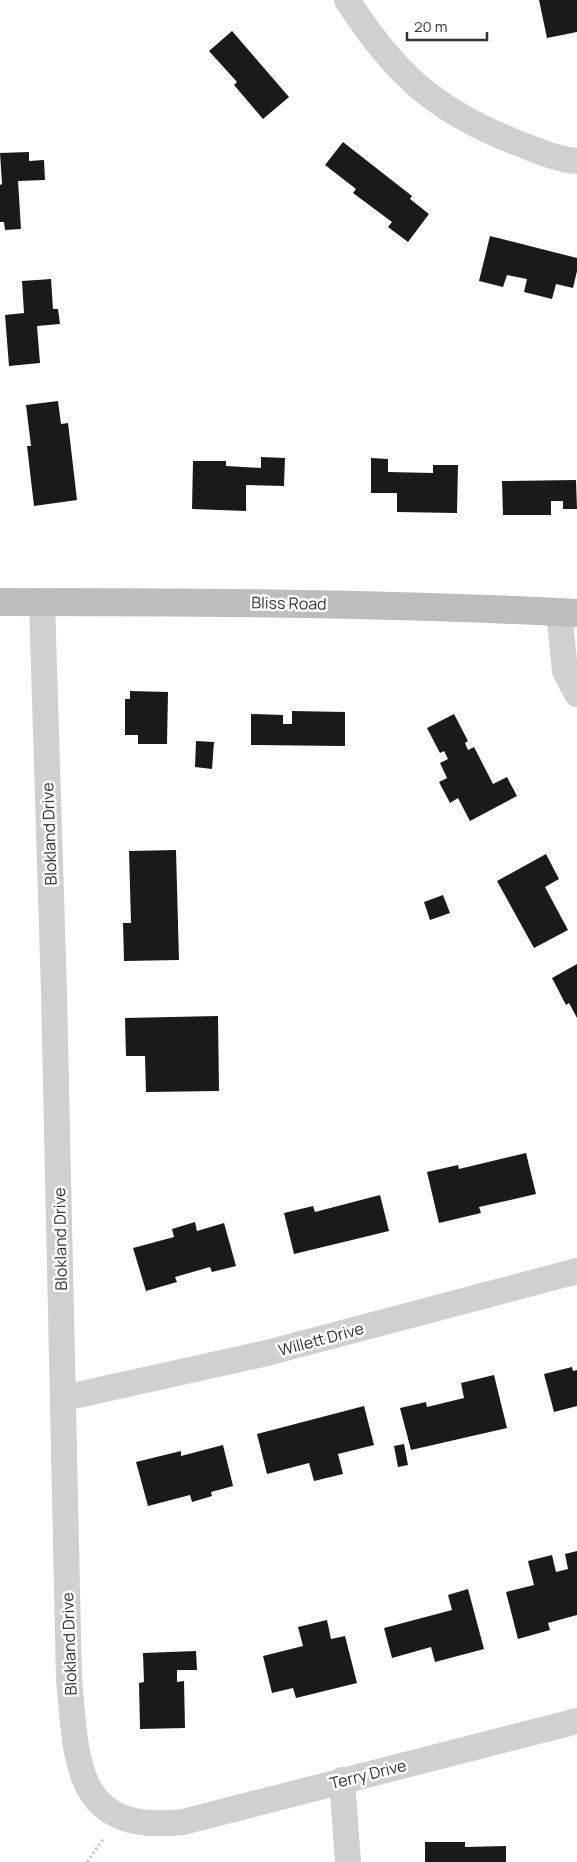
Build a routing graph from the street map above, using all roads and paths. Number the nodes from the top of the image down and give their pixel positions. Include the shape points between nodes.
1 (347, 0) edge
2 (577, 161) edge
3 (0, 602) edge
4 (42, 602) junction
5 (568, 612) edge
6 (577, 694) edge
7 (577, 1271) edge
8 (64, 1398) junction
9 (577, 1721) edge
10 (342, 1780) junction
11 (160, 1825) joint
12 (348, 1862) edge

1 - 2 street via 372,39 404,74 440,104 485,130 549,155
3 - 4 main road, Bliss Road
4 - 5 main road, Bliss Road via 198,602
4 - 8 street, Blokland Drive
5 - 6 street via 565,671
7 - 8 street, Willett Drive via 267,1353
8 - 11 street, Blokland Drive via 69,1680 78,1760 87,1788 110,1812 133,1822
9 - 10 street, Terry Drive
10 - 11 street, Terry Drive via 183,1822
10 - 12 street

